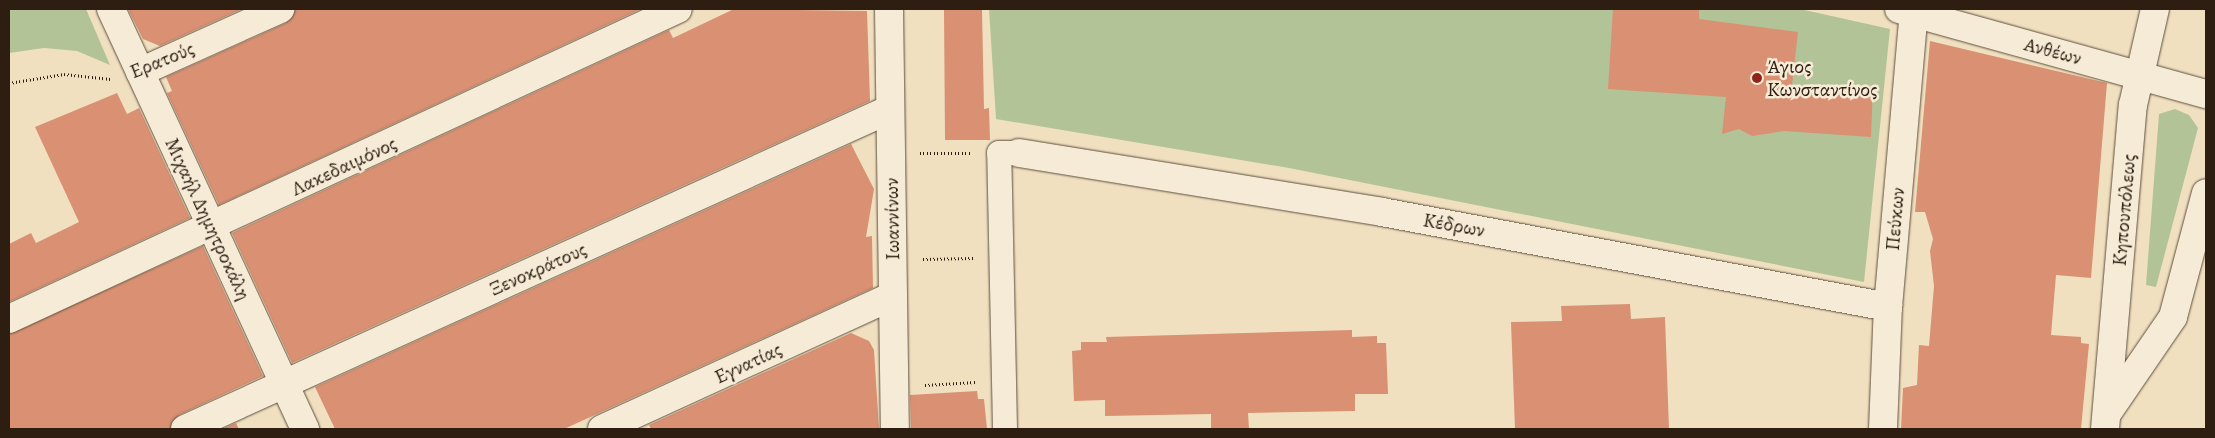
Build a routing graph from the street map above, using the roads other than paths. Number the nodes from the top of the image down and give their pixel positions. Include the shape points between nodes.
1 (111, 9) edge
2 (280, 9) edge
3 (678, 9) edge
4 (889, 9) edge
5 (2156, 9) edge
6 (1908, 10) edge
7 (140, 72) junction
8 (2139, 74) junction
9 (2206, 94) edge
10 (890, 109) junction
11 (1009, 153) joint
12 (2206, 193) edge
13 (212, 228) junction
14 (893, 296) junction
15 (1888, 306) junction
16 (9, 319) edge
17 (284, 384) junction
18 (2106, 421) edge
19 (185, 429) edge
20 (304, 429) edge
21 (602, 429) edge
22 (895, 429) edge
23 (1005, 429) edge
24 (1883, 429) edge

1 - 7 street, Μιχαήλ Δημητροκάλη
2 - 7 street, Ερατούς
3 - 13 street, Λακεδαιμόνος
4 - 10 street, Ιωαννίνων
5 - 8 street, Κηπουπόλεως
6 - 8 street, Ανθέων
6 - 15 street, Πεύκων
7 - 13 street, Μιχαήλ Δημητροκάλη
8 - 9 street, Ανθέων
8 - 18 street, Κηπουπόλεως
10 - 14 street, Ιωαννίνων
10 - 17 street, Ξενοκράτους
11 - 15 street, Κέδρων via 1382,212
11 - 23 street via 1002,257
12 - 18 street, Κηπουπόλεως via 2173,317
13 - 16 street, Λακεδαιμόνος
13 - 17 street, Μιχαήλ Δημητροκάλη
14 - 21 street, Εγνατίας
14 - 22 street, Ιωαννίνων
15 - 24 street, Πεύκων
17 - 19 street, Ξενοκράτους
17 - 20 street, Μιχαήλ Δημητροκάλη

